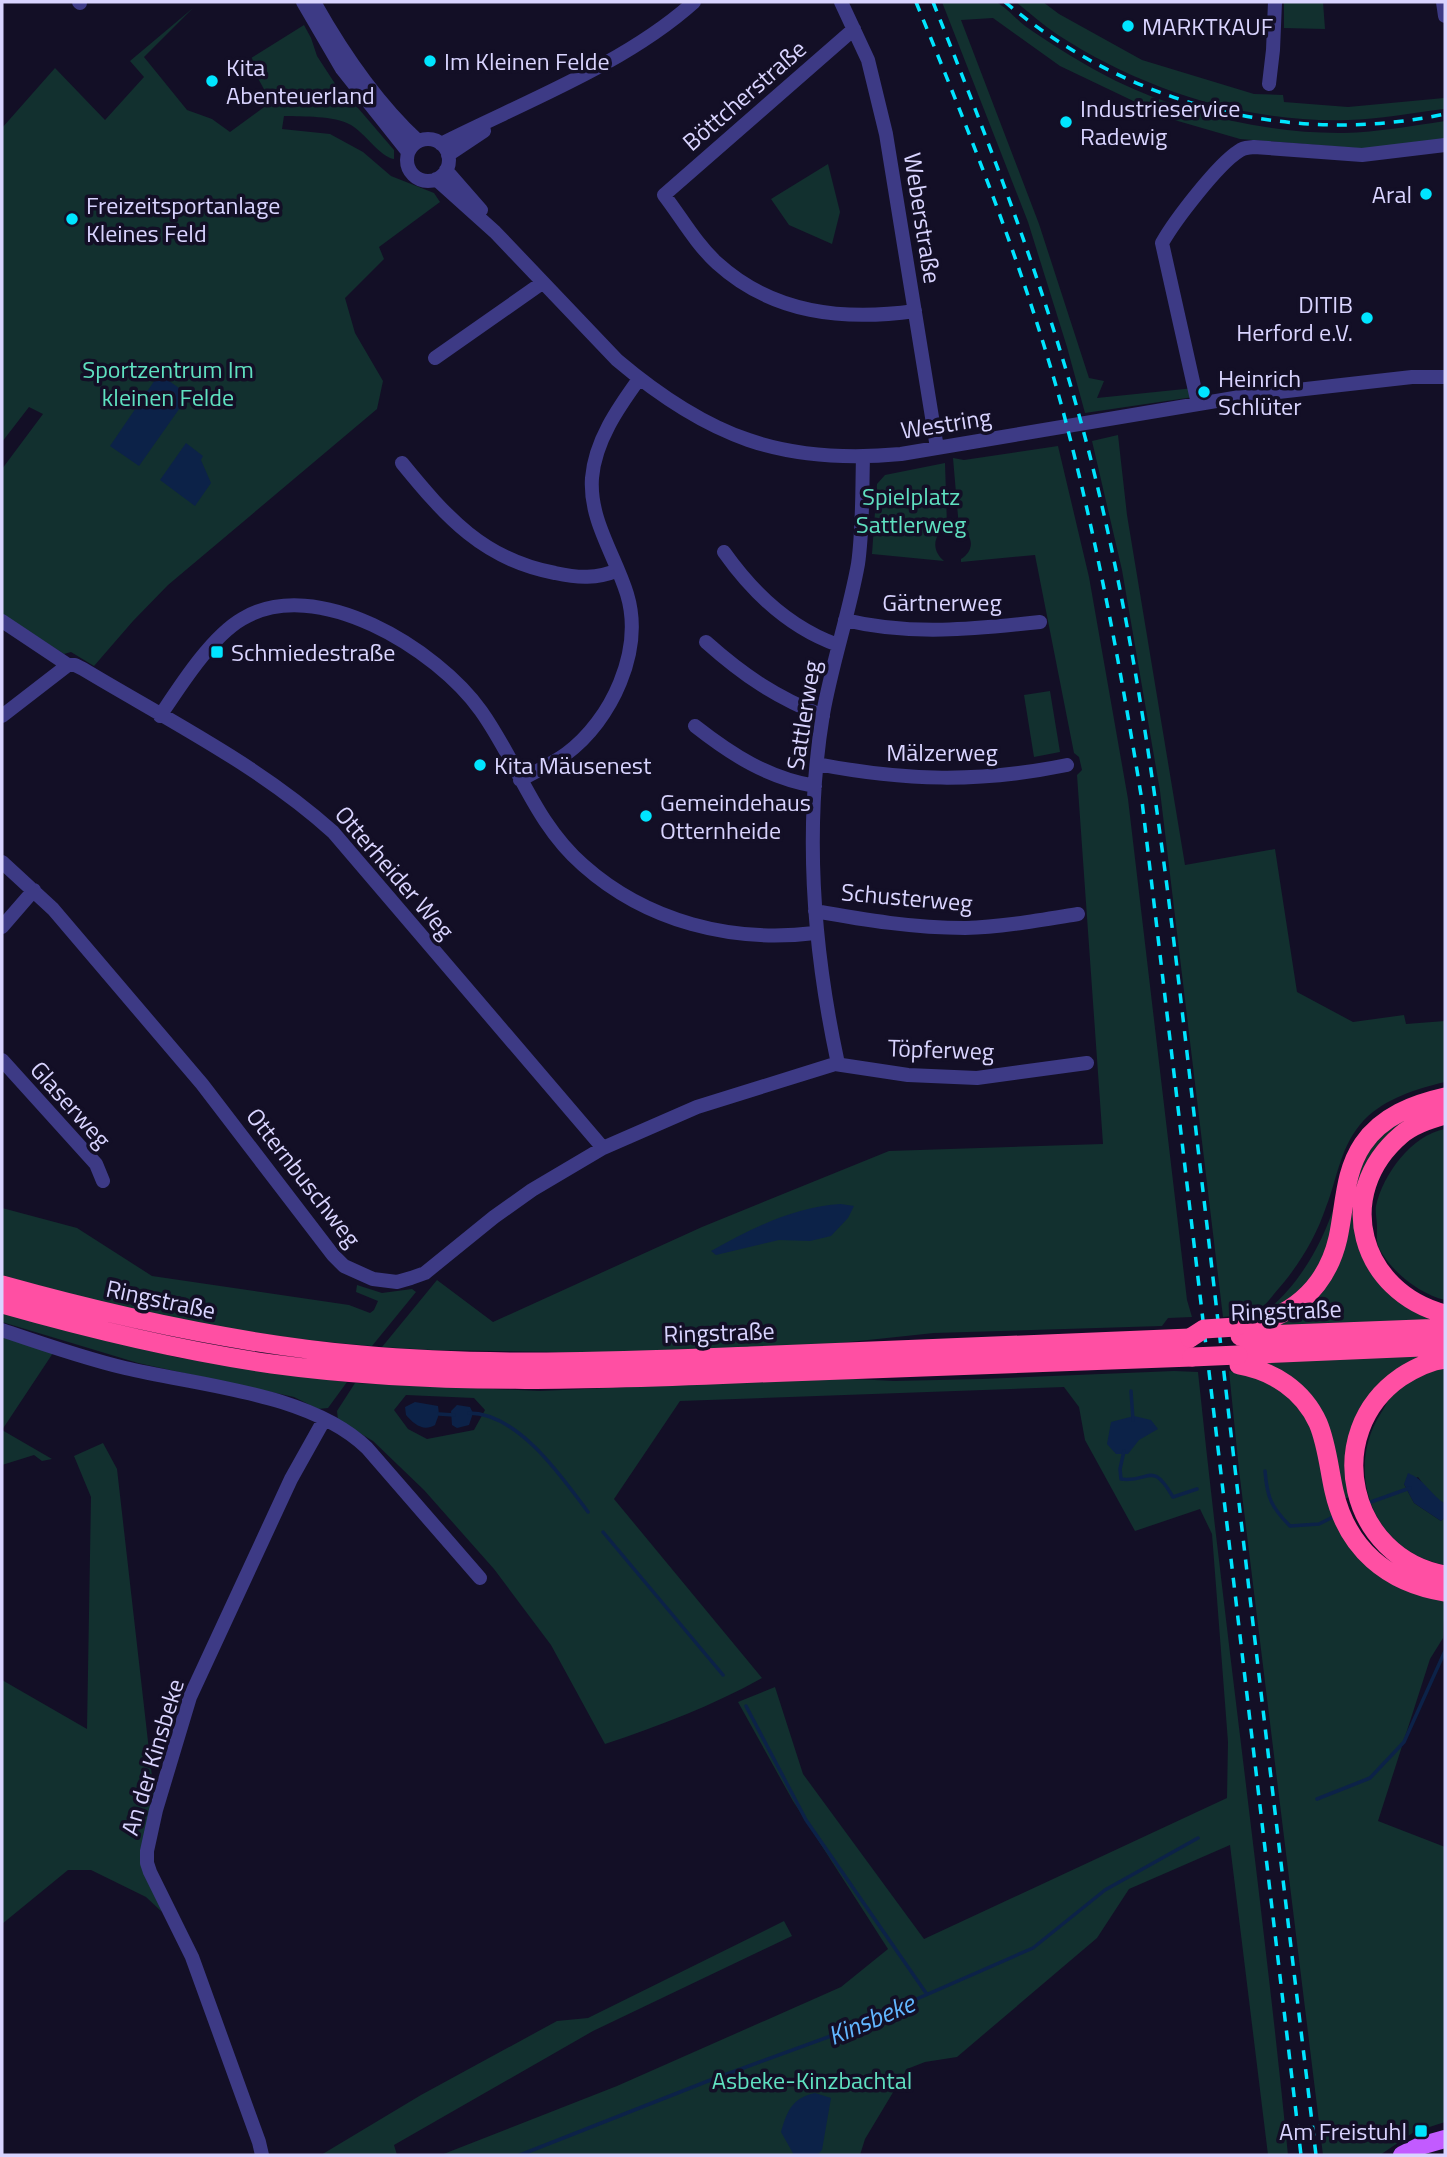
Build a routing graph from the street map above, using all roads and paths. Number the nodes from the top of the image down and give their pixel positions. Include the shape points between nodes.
1 (303, 2) edge
2 (314, 2) edge
3 (694, 2) edge
4 (841, 2) edge
5 (1275, 2) edge
6 (1443, 2) edge
7 (1445, 16) edge
8 (854, 29) junction
9 (1269, 84) dead end
10 (1445, 145) edge
11 (413, 147) junction
12 (443, 162) junction
13 (542, 283) junction
14 (915, 311) junction
15 (435, 358) dead end
16 (1445, 368) edge
17 (1412, 377) junction
18 (1445, 377) edge
19 (639, 379) junction
20 (1198, 404) junction
21 (937, 448) junction
22 (863, 457) junction
23 (402, 463) dead end
24 (724, 552) dead end
25 (618, 570) junction
26 (845, 620) junction
27 (2, 621) edge
28 (1040, 622) dead end
29 (706, 642) dead end
30 (838, 645) junction
31 (68, 665) junction
32 (2, 716) edge
33 (160, 716) junction
34 (823, 716) junction
35 (695, 726) dead end
36 (817, 764) junction
37 (1067, 765) dead end
38 (520, 780) junction
39 (816, 786) junction
40 (2, 862) edge
41 (34, 890) junction
42 (815, 911) junction
43 (1078, 914) dead end
44 (2, 927) edge
45 (816, 933) junction
46 (2, 1060) edge
47 (835, 1063) junction
48 (1087, 1063) dead end
49 (1445, 1097) edge
50 (1445, 1115) edge
51 (603, 1148) junction
52 (103, 1181) dead end
53 (2, 1285) edge
54 (2, 1304) edge
55 (1445, 1314) edge
56 (1445, 1328) edge
57 (2, 1330) edge
58 (1237, 1346) junction
59 (1445, 1346) edge
60 (1191, 1348) junction
61 (1445, 1359) edge
62 (365, 1365) junction
63 (324, 1420) junction
64 (1445, 1575) edge
65 (480, 1578) dead end
66 (1445, 1592) edge
67 (1445, 2139) edge
68 (262, 2155) edge
69 (1402, 2155) edge

1 - 11 street via 342,69
2 - 11 street
3 - 12 street via 637,44 511,112
4 - 8 street, Weberstraße
5 - 9 street
6 - 7 street
8 - 14 street, Weberstraße via 868,60 886,134
8 - 14 street, Böttcherstraße via 664,195 717,263 768,297 790,306 850,316
10 - 20 street via 1362,155 1254,147 1233,155 1162,243
11 - 12 street via 426,139
11 - 12 street, Westring via 407,162 422,180
12 - 13 street, Westring via 495,232
13 - 15 street
13 - 19 street, Westring
14 - 21 street, Weberstraße
16 - 17 street, Westring
17 - 18 street, Westring
17 - 20 street, Westring
19 - 22 street, Westring via 705,423 751,442 803,454
19 - 25 street via 605,432 592,478 594,513
20 - 21 street, Westring
21 - 22 street, Westring
22 - 26 street, Sattlerweg via 858,561
23 - 25 street via 458,526 508,558 541,571 580,577
24 - 30 street via 739,574 780,613
25 - 38 street via 628,596 630,636 614,694 584,738 566,754
26 - 28 street, Gärtnerweg via 915,630
26 - 30 street, Sattlerweg
27 - 31 street, Otterheider Weg
29 - 34 street via 751,680
30 - 34 street, Sattlerweg
31 - 32 street
31 - 33 street, Otterheider Weg via 83,669
33 - 38 street via 229,627 276,606 312,607 373,626 437,665 480,709
33 - 51 street, Otterheider Weg via 279,789 333,832
34 - 36 street, Sattlerweg
35 - 39 street via 754,766
36 - 37 street, Mälzerweg via 927,779 1022,774
36 - 39 street, Sattlerweg
38 - 45 street via 539,814 568,850 628,898 679,921 713,930 763,936
39 - 42 street, Sattlerweg
40 - 41 street, Otternbuschweg
41 - 44 street
41 - 51 street, Otternbuschweg via 202,1084 333,1255 359,1275 397,1282 425,1273 513,1203
42 - 43 street, Schusterweg via 967,928
42 - 45 street, Sattlerweg
45 - 47 street, Sattlerweg
46 - 52 street, Glaserweg via 96,1164
47 - 48 street, Töpferweg via 977,1078
47 - 51 street, Otternbuschweg via 697,1107
49 - 58 highway via 1397,1113 1364,1143 1353,1162 1330,1261 1309,1294 1276,1318 1257,1325
50 - 55 highway via 1403,1133 1384,1152 1365,1191 1362,1215 1364,1239 1381,1274 1411,1301
53 - 62 highway, Ringstraße via 193,1333
54 - 62 highway, Ringstraße via 84,1327 271,1364
56 - 58 highway, Ringstraße
57 - 63 street via 124,1367 291,1404
58 - 59 highway, Ringstraße
58 - 60 highway, Ringstraße
58 - 60 highway, Ringstraße, bridge via 1225,1364 1217,1356
58 - 66 highway via 1255,1368 1298,1393 1319,1424 1341,1513 1358,1545 1388,1572 1412,1585
60 - 62 highway, Ringstraße
61 - 64 highway via 1414,1369 1375,1401 1356,1442 1353,1464 1361,1506 1375,1531 1392,1549
63 - 65 street via 350,1432 367,1448
63 - 68 street, An der Kinsbeke via 291,1479 190,1697 147,1851 150,1872 192,1957
67 - 69 main road

